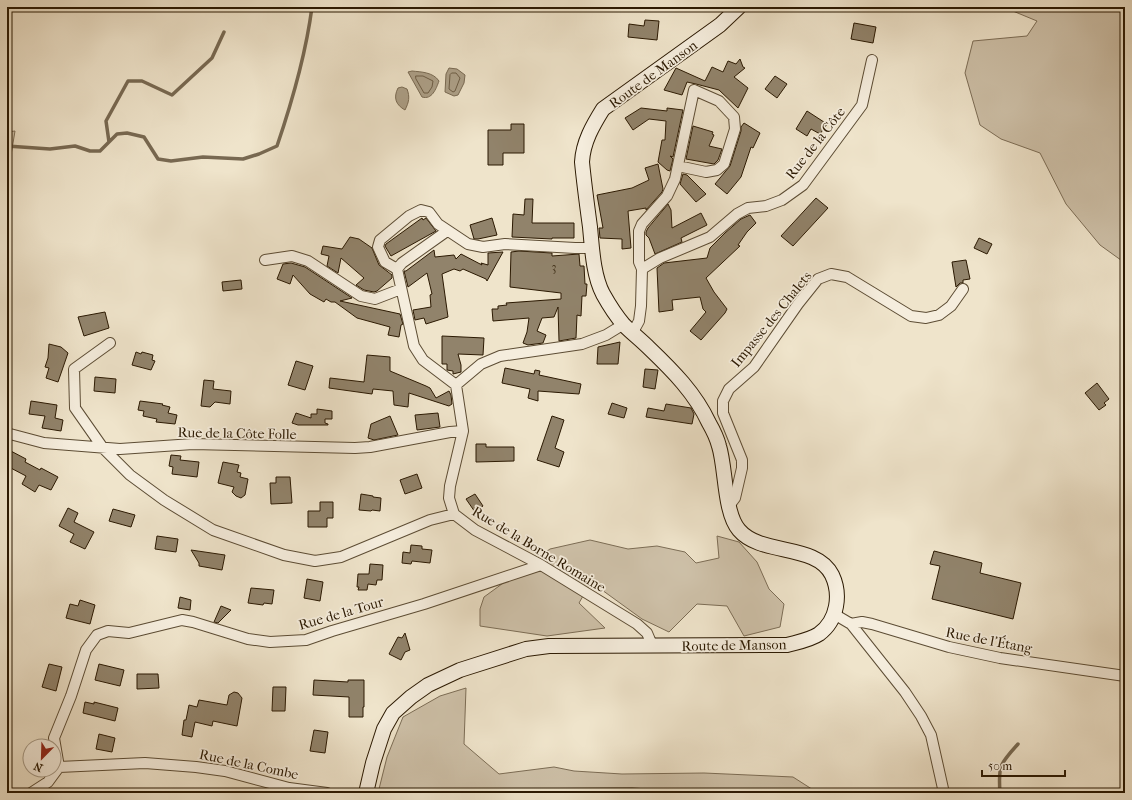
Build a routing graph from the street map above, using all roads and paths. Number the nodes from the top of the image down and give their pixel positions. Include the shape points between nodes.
1 (739, 7) edge
2 (872, 60) dead end
3 (678, 166) junction
4 (447, 231) junction
5 (592, 248) junction
6 (265, 260) dead end
7 (397, 269) junction
8 (642, 269) junction
9 (964, 288) dead end
10 (401, 289) junction
11 (628, 328) junction
12 (110, 343) dead end
13 (456, 385) junction
14 (463, 431) junction
15 (10, 434) dead end
16 (104, 448) junction
17 (729, 506) junction
18 (454, 514) junction
19 (540, 565) junction
20 (834, 614) junction
21 (850, 624) junction
22 (653, 647) junction
23 (1125, 676) edge
24 (54, 738) edge
25 (62, 767) edge
26 (51, 778) edge
27 (31, 793) edge
28 (327, 793) edge
29 (366, 793) edge
30 (944, 793) edge

1 - 5 street, Route de Manson via 720,26 604,109 593,126 584,145 582,162
2 - 8 street, Rue de la Côte via 862,105 802,185 782,200 766,206 748,208 710,237 660,258
3 - 3 street via 694,90 719,100 734,117 735,129 724,164 717,170 706,172
3 - 8 street via 667,196 642,224 639,231 639,262
4 - 5 street via 468,244 483,247 505,244
4 - 7 street
4 - 7 street via 429,212 421,210 404,221 380,240 378,247 385,262
5 - 11 street, Route de Manson via 601,289
6 - 10 street via 292,256 308,261 361,296 375,299
7 - 10 street
8 - 11 street via 639,321
9 - 17 street, Impasse des Chalets via 952,306 939,315 926,318 911,316 847,278 831,274 818,279 754,367 729,389 723,401 723,413 742,460 734,498
10 - 13 street via 414,346 423,360
11 - 13 street via 582,344 500,356 481,364
11 - 17 street, Route de Manson via 682,381 698,401 719,446
12 - 16 street via 74,368 75,408
13 - 14 street, Rue de la Borne Romaine
14 - 16 street, Rue de la Côte Folle via 356,448 193,444
14 - 18 street, Rue de la Borne Romaine via 450,486 449,498
15 - 16 street, Rue de la Côte Folle via 44,443
16 - 18 street via 130,475 164,500 213,530 284,556 314,561 341,557 430,520
17 - 20 street, Route de Manson via 735,527 744,537 771,547 800,552 821,563 831,574 837,592
18 - 19 street, Rue de la Borne Romaine via 475,530
19 - 22 street, Rue de la Borne Romaine via 637,624 647,633
19 - 24 street, Rue de la Tour via 306,640 270,642 248,639 182,620 129,633 108,631 97,635 86,650
20 - 21 street
20 - 22 street, Route de Manson via 827,627 819,634 806,641 787,645
21 - 23 street, Rue de l'Étang via 872,624 949,647 1000,658
21 - 30 street via 921,716 930,735
22 - 29 street, Route de Manson via 526,648 460,670 428,685 393,713 384,729
25 - 28 street, Rue de la Combe via 145,763 196,767 225,771 289,788
26 - 27 street

